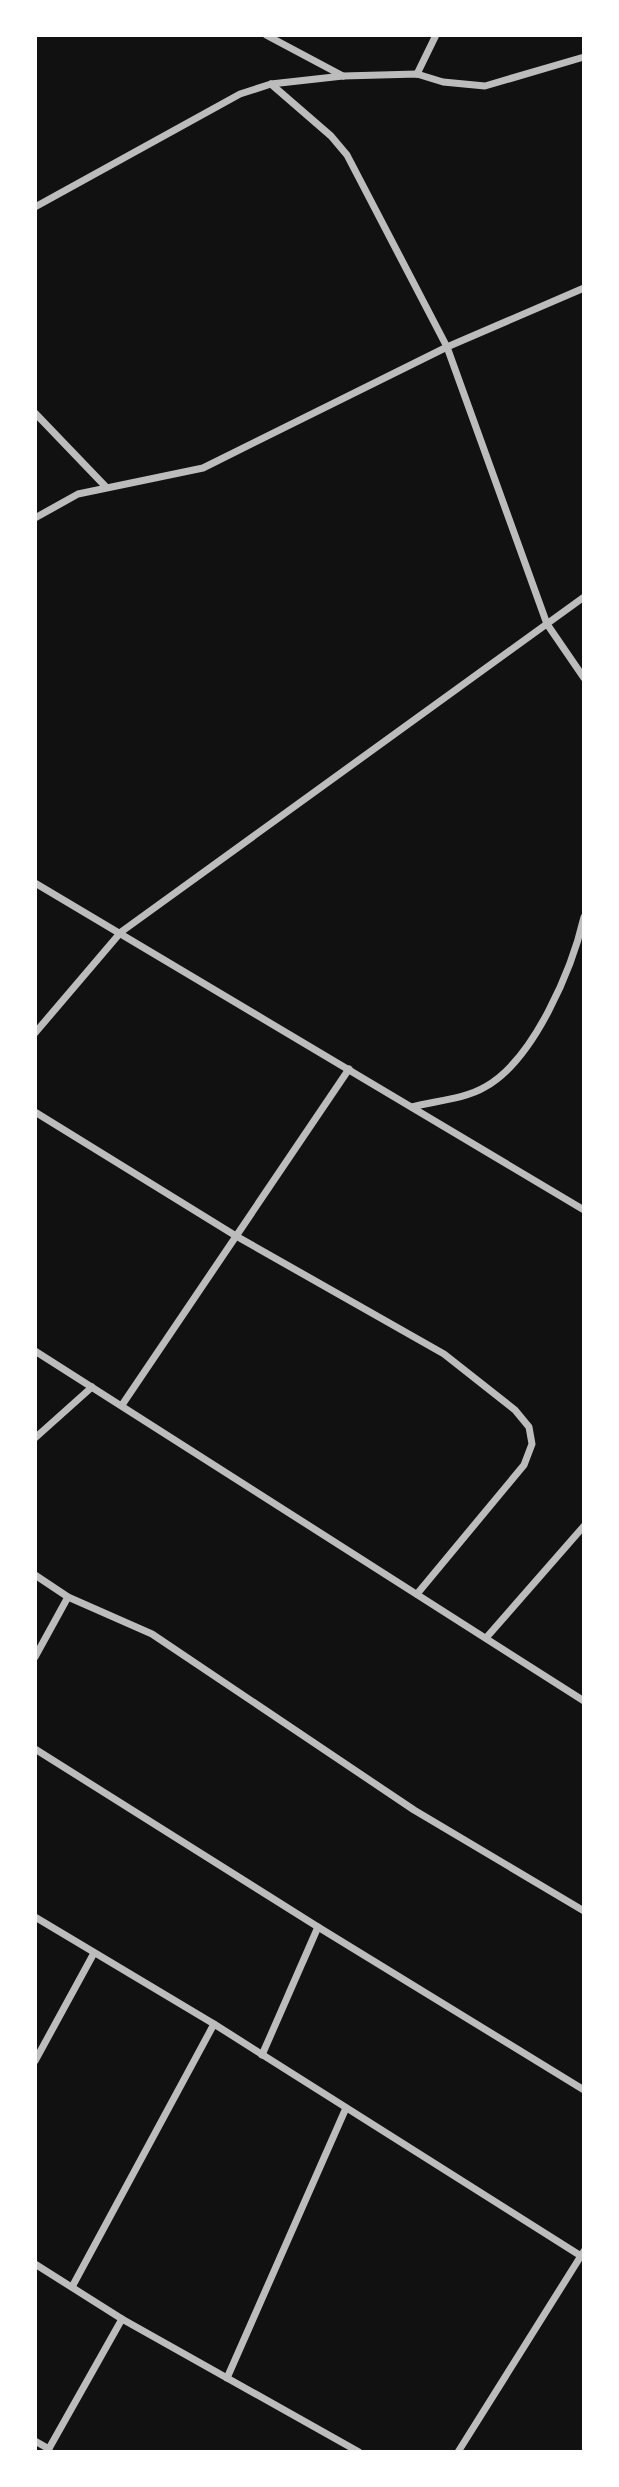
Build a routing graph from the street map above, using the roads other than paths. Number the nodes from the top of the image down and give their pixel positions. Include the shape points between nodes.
1 (266, 35) edge
2 (436, 35) edge
3 (584, 57) edge
4 (417, 74) junction
5 (343, 76) junction
6 (271, 84) junction
7 (35, 207) edge
8 (584, 288) edge
9 (447, 347) junction
10 (35, 413) edge
11 (106, 487) junction
12 (35, 518) edge
13 (584, 597) edge
14 (547, 624) junction
15 (584, 678) edge
16 (35, 883) edge
17 (584, 917) edge
18 (121, 932) junction
19 (35, 1033) edge
20 (349, 1069) junction
21 (412, 1107) junction
22 (35, 1112) edge
23 (584, 1210) edge
24 (236, 1236) junction
25 (35, 1351) edge
26 (92, 1387) junction
27 (122, 1405) junction
28 (35, 1438) edge
29 (584, 1526) edge
30 (35, 1575) edge
31 (417, 1594) junction
32 (68, 1597) junction
33 (486, 1638) junction
34 (35, 1657) edge
35 (584, 1701) edge
36 (35, 1749) edge
37 (584, 1911) edge
38 (35, 1917) edge
39 (318, 1927) junction
40 (94, 1953) junction
41 (214, 2024) junction
42 (262, 2055) junction
43 (35, 2061) edge
44 (584, 2090) edge
45 (346, 2108) junction
46 (583, 2254) edge
47 (35, 2264) edge
48 (72, 2287) junction
49 (122, 2319) junction
50 (227, 2378) junction
51 (35, 2441) edge
52 (48, 2450) edge
53 (356, 2451) edge
54 (458, 2452) edge

1 - 5 street
2 - 4 street
3 - 4 street via 485,86
4 - 5 street
5 - 6 street
6 - 7 street via 240,94
6 - 9 street via 347,155
8 - 9 street
9 - 11 street via 203,468
9 - 14 street
10 - 11 street
11 - 12 street via 78,495
13 - 14 street
14 - 15 street
14 - 18 street
16 - 18 street
17 - 21 street via 569,973 541,1025 500,1078 482,1089
18 - 19 street
18 - 20 street
20 - 21 street
20 - 24 street
21 - 23 street
22 - 24 street
24 - 27 street
24 - 31 street via 444,1354 515,1410 529,1427 532,1444 524,1465
25 - 26 street
26 - 27 street
26 - 28 street
27 - 31 street
29 - 33 street
30 - 32 street
31 - 33 street
32 - 34 street
32 - 37 street via 152,1634 414,1810
33 - 35 street
36 - 39 street
38 - 40 street
39 - 42 street
39 - 44 street
40 - 41 street
40 - 43 street
41 - 42 street
41 - 48 street
42 - 45 street
45 - 46 street
45 - 50 street
46 - 54 street
47 - 48 street
48 - 49 street
49 - 50 street
49 - 52 street
50 - 53 street
51 - 52 street

